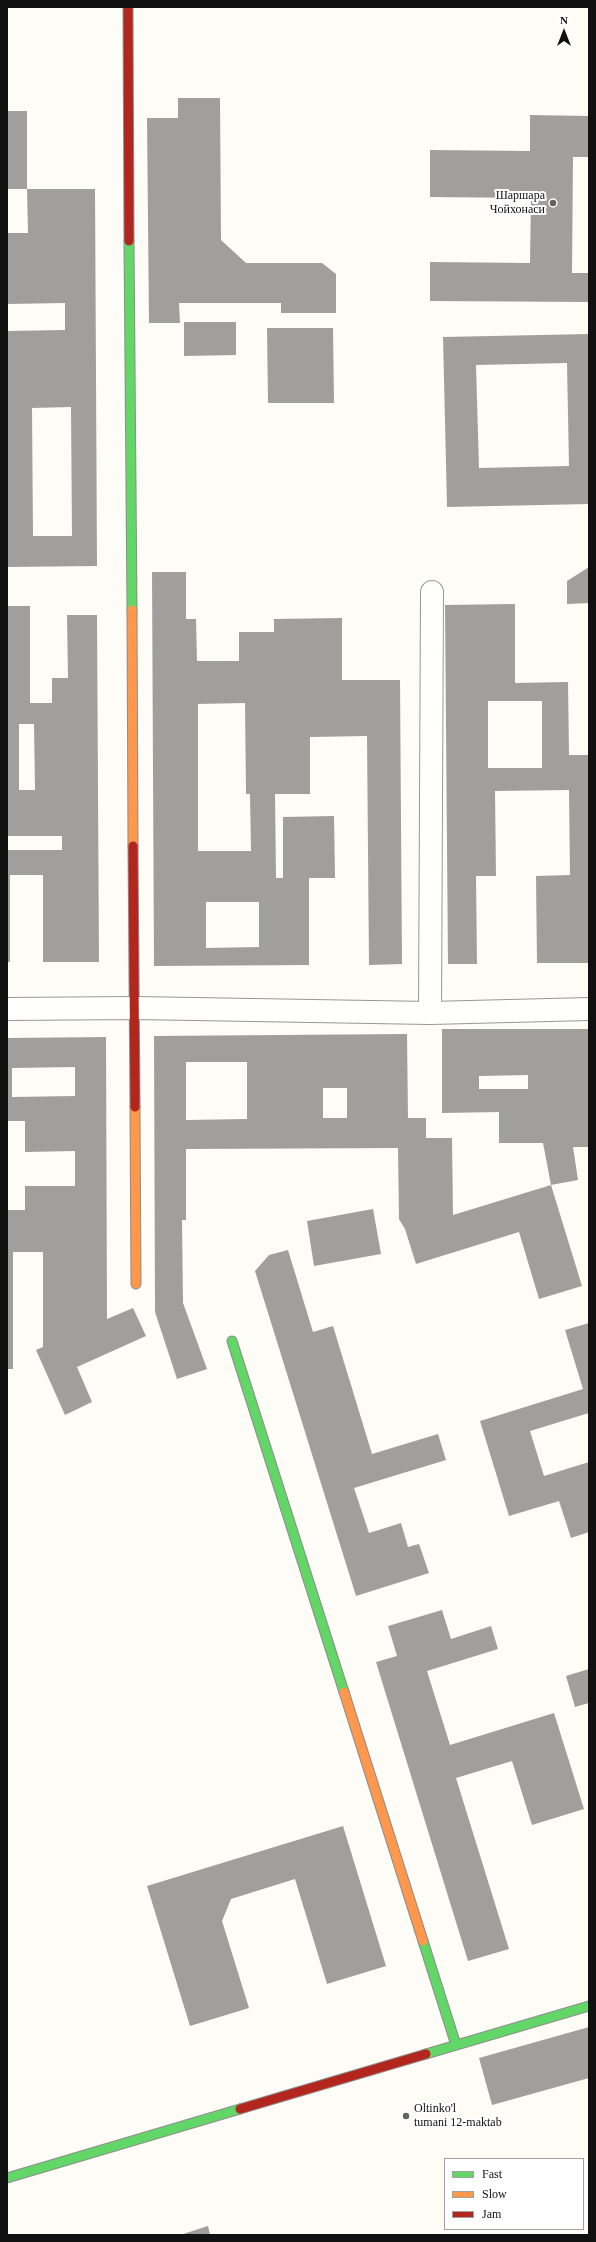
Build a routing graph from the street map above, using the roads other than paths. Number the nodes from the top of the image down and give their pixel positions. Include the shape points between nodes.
1 (128, 7) edge
2 (432, 592) dead end
3 (135, 1008) junction
4 (7, 1009) edge
5 (589, 1009) edge
6 (430, 1013) junction
7 (136, 1284) dead end
8 (232, 1341) dead end
9 (589, 2006) edge
10 (456, 2046) junction
11 (7, 2178) edge

1 - 3 street
2 - 6 street
3 - 4 street
3 - 6 street
3 - 7 street
5 - 6 street
8 - 10 street
9 - 10 street
10 - 11 street

